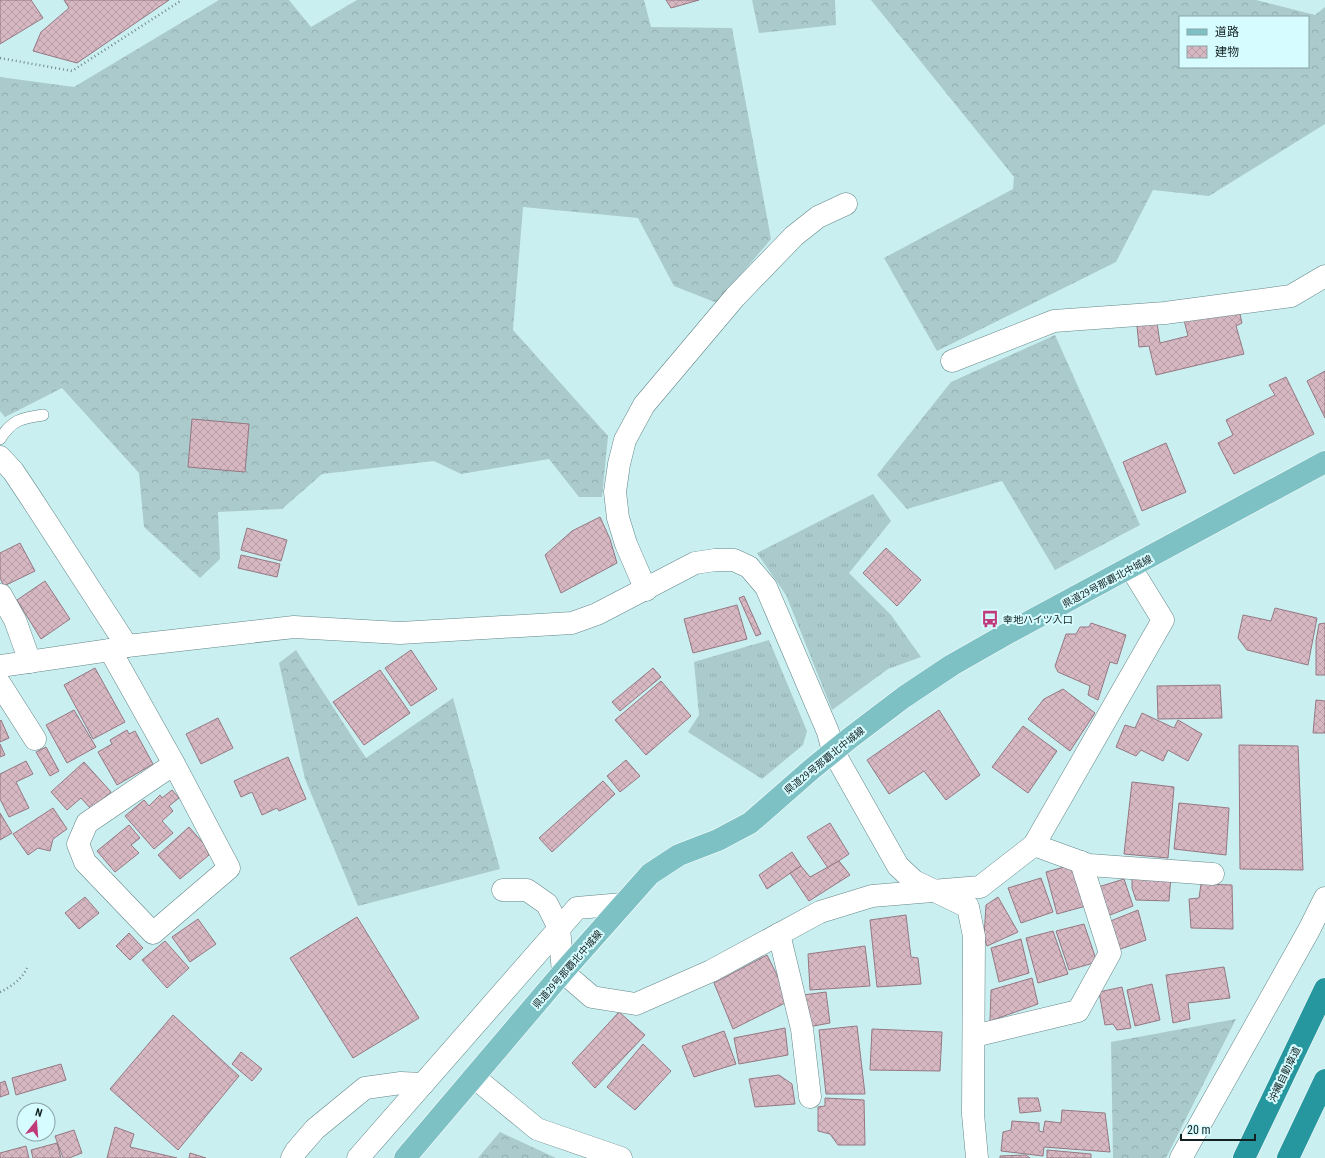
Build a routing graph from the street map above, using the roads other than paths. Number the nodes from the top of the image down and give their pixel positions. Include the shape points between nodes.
1 (846, 204) dead end
2 (1325, 276) edge
3 (952, 361) dead end
4 (43, 416) dead end
5 (0, 439) edge
6 (0, 457) edge
7 (1325, 462) edge
8 (1131, 568) junction
9 (646, 590) junction
10 (1, 595) dead end
11 (118, 648) junction
12 (30, 662) junction
13 (0, 666) edge
14 (0, 684) edge
15 (35, 739) dead end
16 (833, 751) junction
17 (174, 764) junction
18 (1034, 845) junction
19 (1081, 862) junction
20 (1213, 874) dead end
21 (503, 890) dead end
22 (934, 890) junction
23 (1325, 898) edge
24 (623, 904) junction
25 (559, 928) junction
26 (779, 934) junction
27 (563, 972) junction
28 (1325, 989) edge
29 (974, 1036) junction
30 (474, 1077) junction
31 (1325, 1080) edge
32 (423, 1084) junction
33 (810, 1097) dead end
34 (292, 1158) edge
35 (358, 1158) edge
36 (405, 1158) edge
37 (621, 1158) edge
38 (977, 1158) edge
39 (1180, 1158) edge
40 (1244, 1158) edge
41 (1288, 1158) edge

1 - 9 street via 818,217 794,236 735,297 644,405 626,440 618,464 615,492 618,518 626,544
2 - 3 street via 1291,296 1164,313 1054,322
4 - 5 lane via 28,417 16,422 7,428
6 - 11 street via 13,470 32,498
7 - 8 main road, 県道29号那覇北中城線
8 - 16 main road, 県道29号那覇北中城線 via 952,665 904,697
8 - 18 street via 1163,620
9 - 11 street via 572,623 400,632 294,627
9 - 16 street via 695,564 734,560 749,567 766,587 828,732
10 - 12 street via 15,620
11 - 12 street
11 - 17 street
12 - 13 street
14 - 15 street
16 - 22 street via 898,866 914,881
16 - 24 main road, 県道29号那覇北中城線 via 750,823 718,840 679,855 650,874
17 - 17 street via 229,868 153,933 85,862 78,844 87,823
18 - 19 street
18 - 22 street via 980,887
19 - 20 street via 1090,865
19 - 29 street via 1110,953 1078,1011
21 - 25 street via 526,890 547,904
22 - 26 street via 872,896 820,912
22 - 29 street via 968,907 974,936
23 - 39 street
24 - 25 street via 577,908
24 - 27 main road, 県道29号那覇北中城線
25 - 27 street
25 - 32 street
26 - 27 street via 711,972 636,1004 592,997
26 - 33 street via 802,1029
27 - 30 main road, 県道29号那覇北中城線
28 - 40 highway, 沖縄自動車道
29 - 38 street via 973,1114
30 - 36 main road, 県道29号那覇北中城線
30 - 37 street via 537,1129
31 - 41 highway
32 - 34 street via 401,1083 365,1088 315,1129
32 - 35 street

